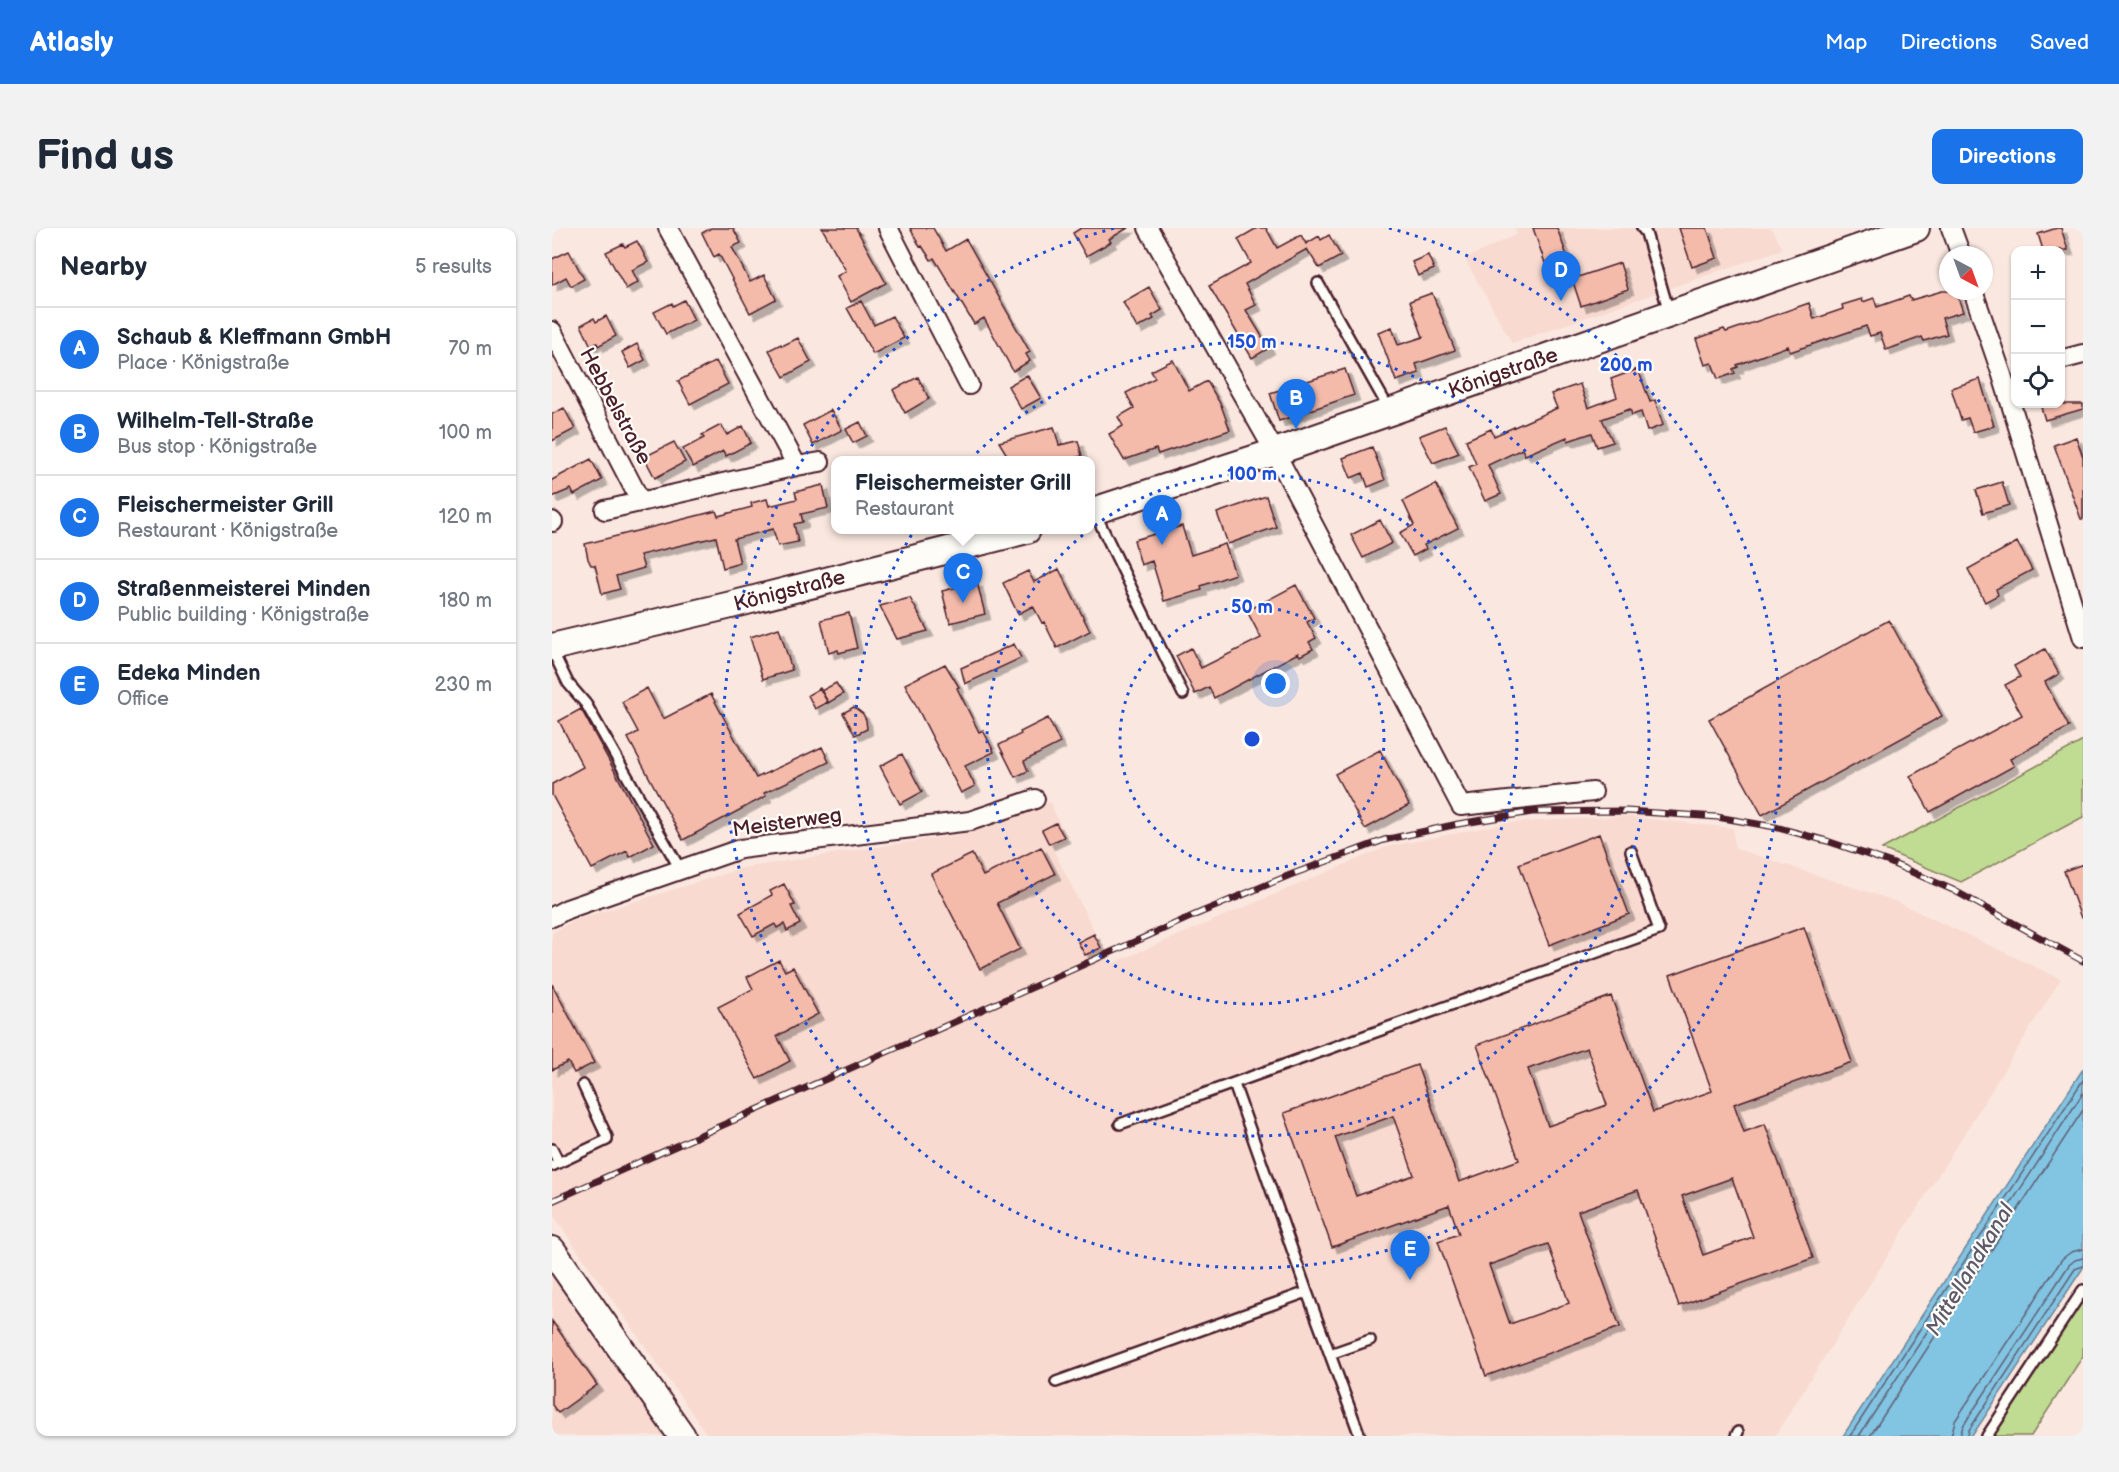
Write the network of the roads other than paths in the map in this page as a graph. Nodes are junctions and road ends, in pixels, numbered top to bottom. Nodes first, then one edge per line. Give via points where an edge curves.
1 (668, 228) edge
2 (888, 228) edge
3 (1642, 228) edge
4 (1916, 228) edge
5 (1951, 228) edge
6 (1155, 230) edge
7 (1958, 246) edge
8 (1317, 283) dead end
9 (1977, 300) edge
10 (1670, 314) junction
11 (552, 331) edge
12 (2083, 354) edge
13 (2065, 359) edge
14 (2009, 373) edge
15 (969, 385) dead end
16 (1391, 411) junction
17 (1275, 452) junction
18 (820, 462) dead end
19 (797, 466) junction
20 (641, 502) junction
21 (605, 510) dead end
22 (1095, 511) edge
23 (1095, 518) edge
24 (1011, 534) edge
25 (2083, 638) edge
26 (552, 649) edge
27 (1183, 694) dead end
28 (1593, 792) dead end
29 (1035, 799) dead end
30 (1630, 851) dead end
31 (680, 869) junction
32 (552, 917) edge
33 (1234, 1084) junction
34 (583, 1085) dead end
35 (1120, 1124) dead end
36 (552, 1149) edge
37 (556, 1164) edge
38 (552, 1250) edge
39 (2083, 1290) edge
40 (1307, 1292) junction
41 (1370, 1340) dead end
42 (1330, 1354) junction
43 (1056, 1382) dead end
44 (681, 1436) edge
45 (1360, 1436) edge
46 (1987, 1436) edge

1 - 19 street
2 - 15 street
3 - 10 lane
4 - 10 main road, Königstraße
5 - 7 street
6 - 17 street
8 - 16 lane
9 - 14 street
10 - 16 main road, Königstraße
11 - 20 street, Hebbelstraße
12 - 13 street
14 - 25 street
16 - 17 main road, Königstraße
17 - 22 main road, Königstraße
17 - 28 street via 1461,806
18 - 19 street
19 - 20 street
20 - 21 street
23 - 27 lane
24 - 26 main road, Königstraße
26 - 31 lane via 568,683 585,704
29 - 31 street, Meisterweg via 970,821 740,849
30 - 33 lane via 1659,930
31 - 32 street, Meisterweg
33 - 35 lane
33 - 40 lane
34 - 37 lane via 607,1140
36 - 37 lane
38 - 44 main road
39 - 46 lane
40 - 42 lane
40 - 43 lane
41 - 42 lane
42 - 45 lane

